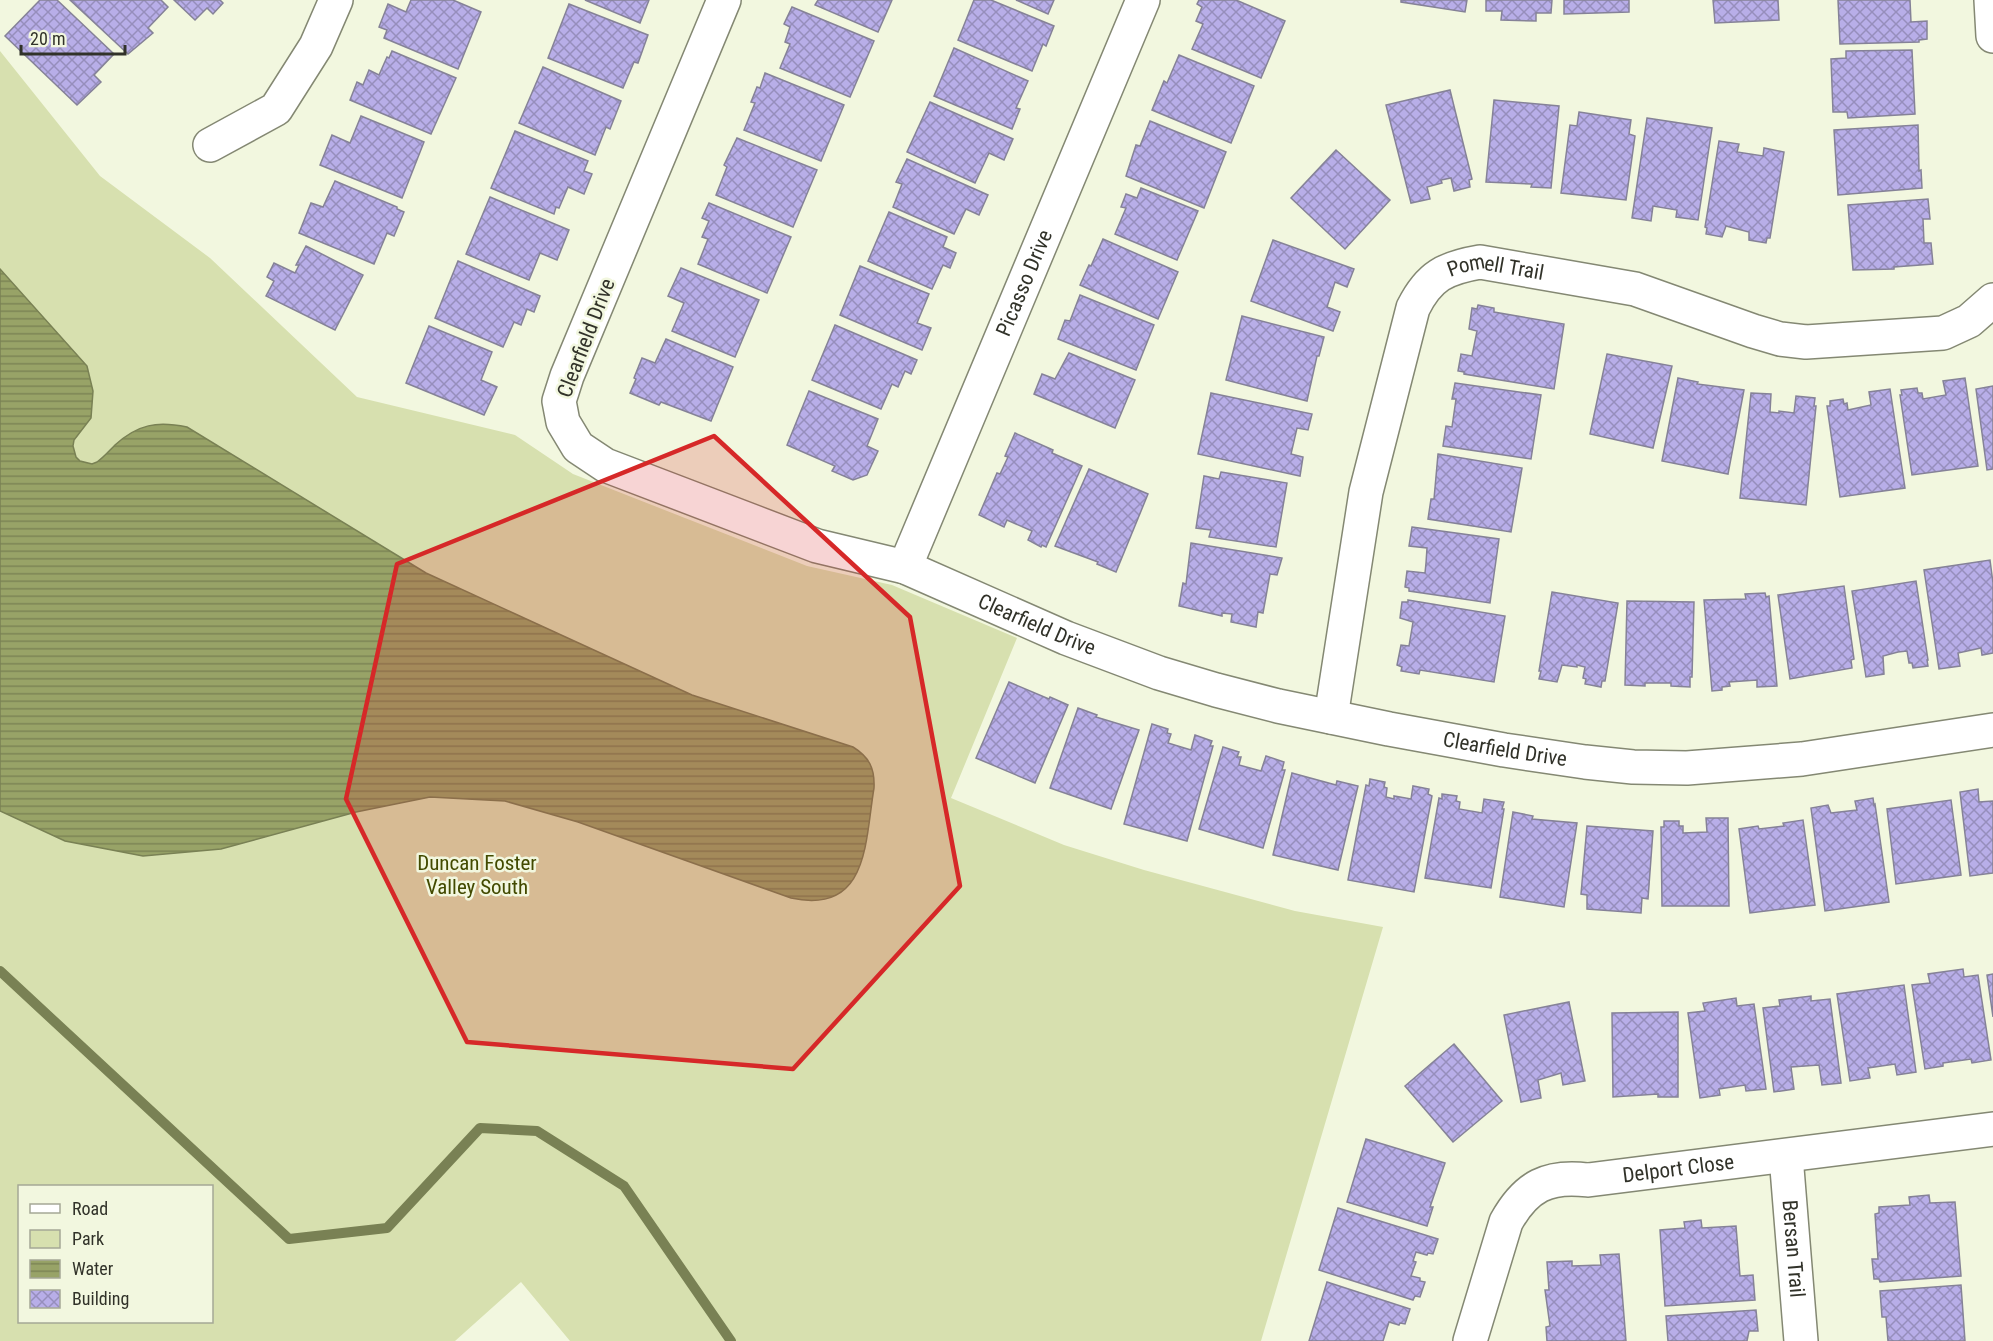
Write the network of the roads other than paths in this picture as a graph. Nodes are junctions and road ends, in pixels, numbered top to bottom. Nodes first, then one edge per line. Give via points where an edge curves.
1 (336, 0) edge
2 (724, 0) edge
3 (1143, 0) edge
4 (1991, 0) edge
5 (1993, 36) edge
6 (210, 145) dead end
7 (1993, 300) edge
8 (904, 567) junction
9 (1331, 717) junction
10 (1993, 730) edge
11 (1993, 1129) edge
12 (1786, 1156) junction
13 (1470, 1341) edge
14 (1801, 1341) edge

1 - 6 street via 316,46 276,109
2 - 8 street, Clearfield Drive via 567,376 559,401 563,422 578,447 605,465 816,546
3 - 8 street, Picasso Drive
4 - 5 street
7 - 9 street, Pomell Trail via 1969,321 1943,333 1806,342 1753,331 1635,289 1480,262 1454,266 1421,293 1413,308 1366,492
8 - 9 street, Clearfield Drive via 1066,639 1159,673
9 - 10 street, Clearfield Drive via 1504,750 1633,767 1687,768 1782,761
11 - 12 street, Delport Close
12 - 13 street, Delport Close via 1588,1180 1548,1181 1516,1204 1506,1222
12 - 14 street, Bersan Trail

